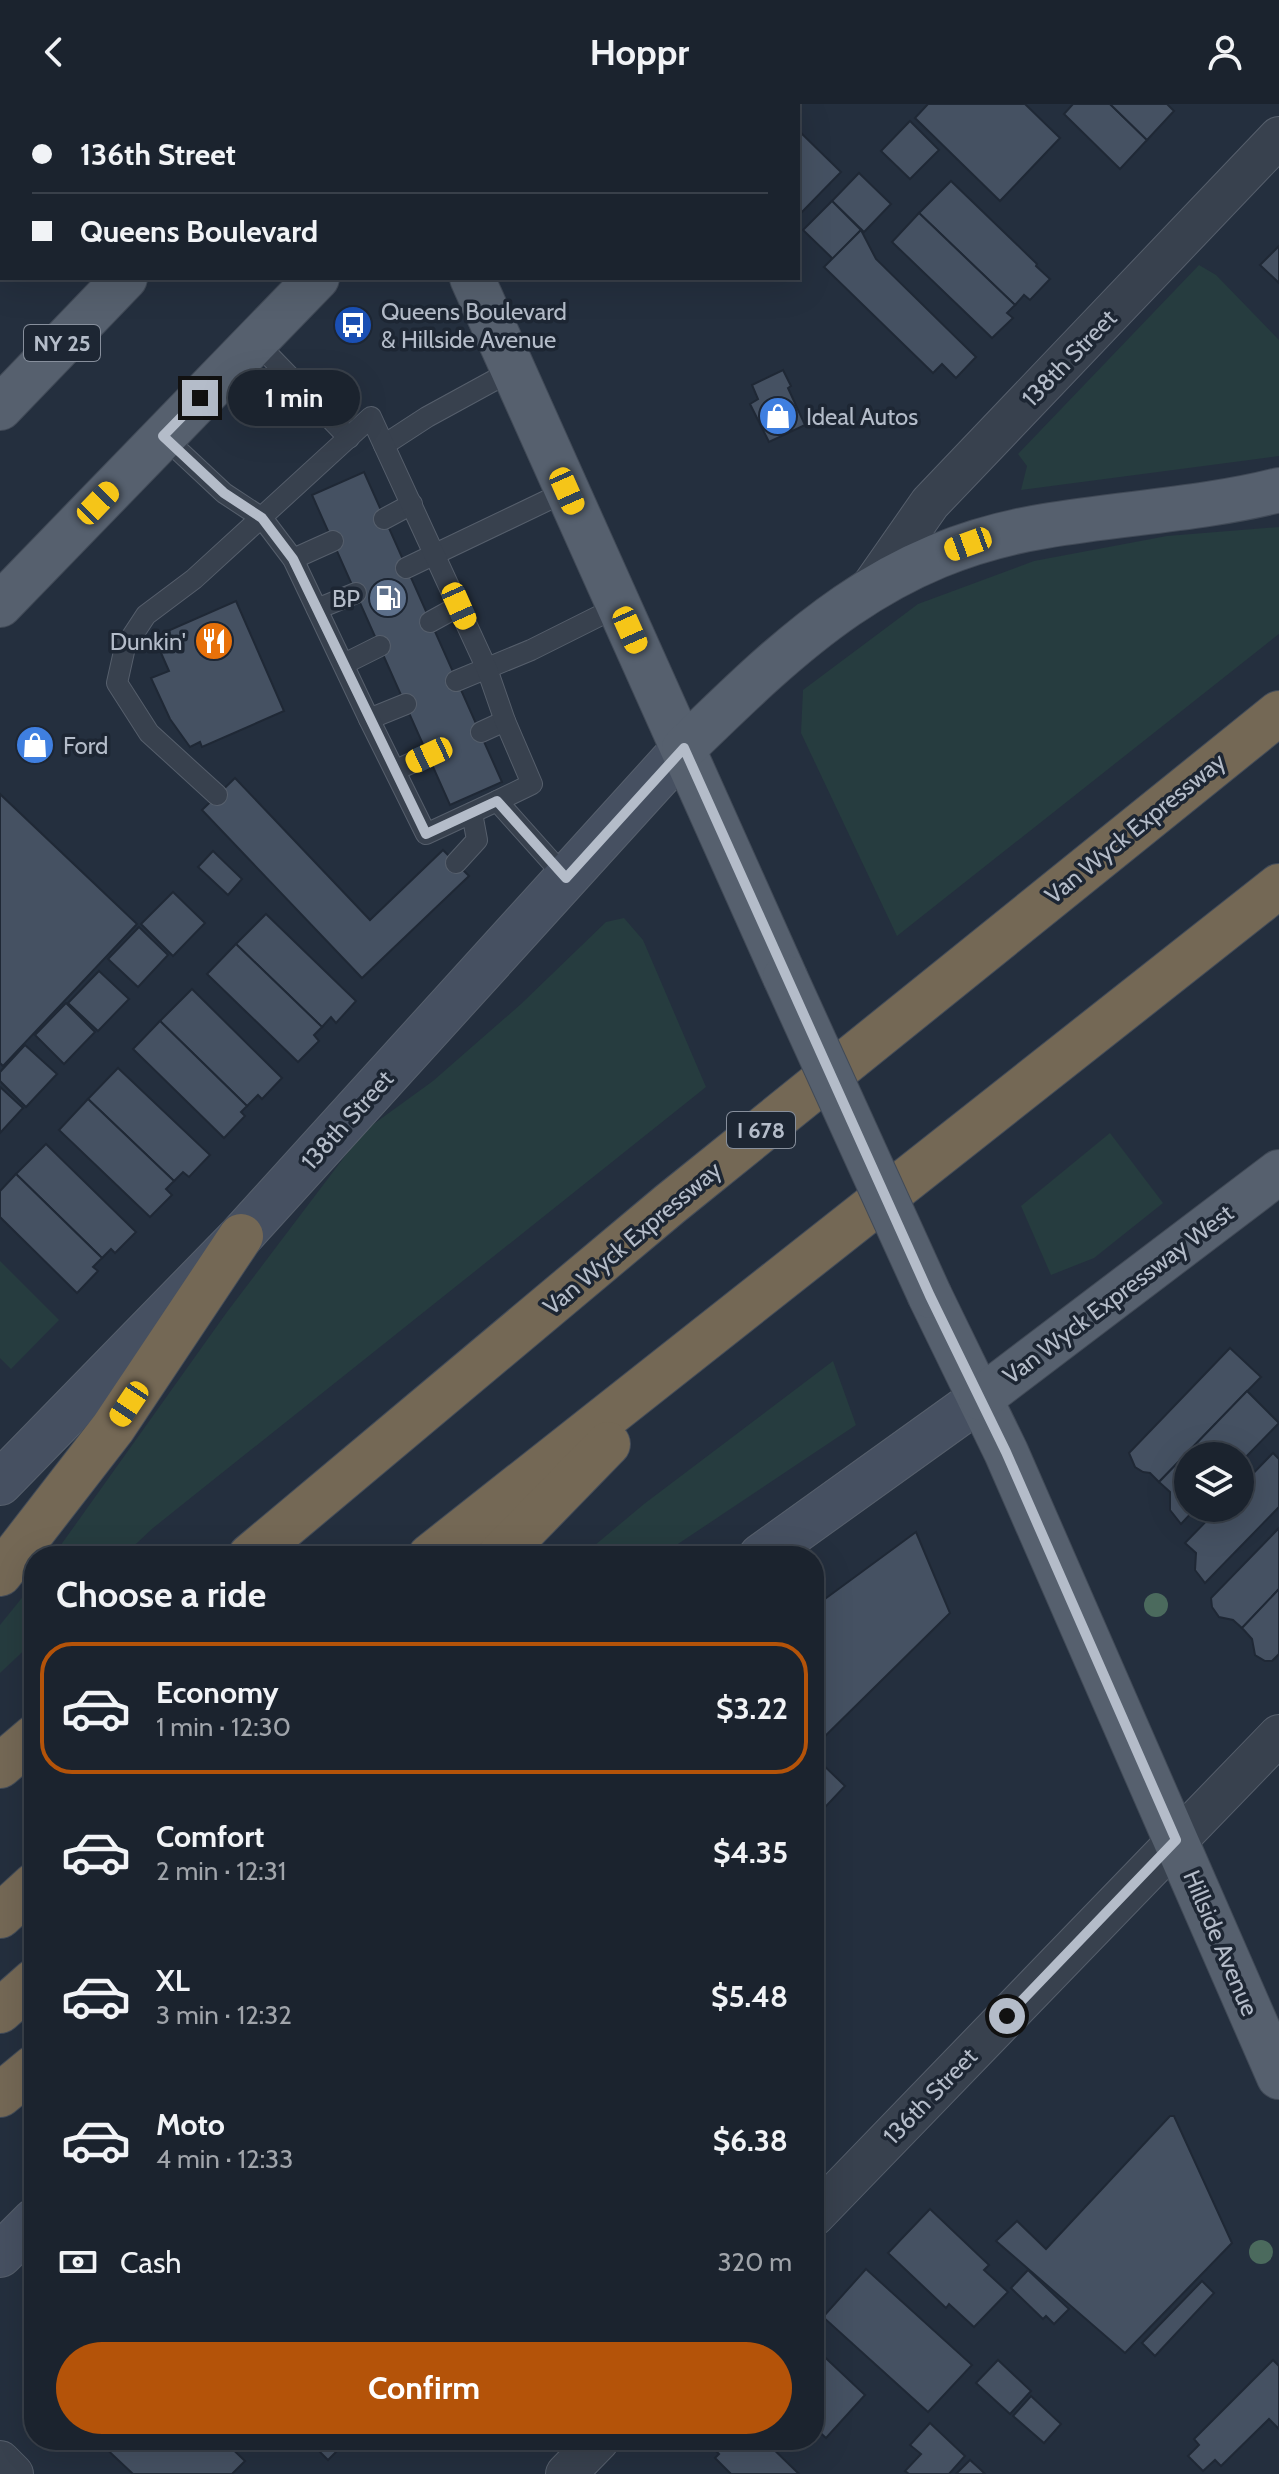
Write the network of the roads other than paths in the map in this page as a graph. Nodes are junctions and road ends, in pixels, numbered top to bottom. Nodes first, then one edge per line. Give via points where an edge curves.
1 (1279, 137) edge
2 (123, 280) edge
3 (315, 280) edge
4 (473, 280) edge
5 (255, 341) junction
6 (513, 370) junction
7 (0, 408) edge
8 (163, 436) junction
9 (349, 438) junction
10 (384, 445) junction
11 (1279, 490) edge
12 (567, 491) junction
13 (412, 504) junction
14 (262, 518) junction
15 (384, 519) dead end
16 (333, 541) dead end
17 (436, 555) junction
18 (293, 559) junction
19 (406, 568) dead end
20 (870, 589) junction
21 (356, 593) dead end
22 (0, 605) edge
23 (459, 606) junction
24 (619, 606) junction
25 (317, 609) junction
26 (430, 622) dead end
27 (380, 646) dead end
28 (344, 664) junction
29 (487, 669) junction
30 (456, 681) dead end
31 (406, 704) dead end
32 (1279, 713) edge
33 (369, 719) junction
34 (505, 721) junction
35 (481, 732) dead end
36 (684, 748) junction
37 (429, 755) dead end
38 (396, 770) junction
39 (217, 795) dead end
40 (497, 801) junction
41 (472, 813) junction
42 (456, 863) dead end
43 (566, 878) junction
44 (1279, 886) edge
45 (1279, 1172) edge
46 (241, 1236) junction
47 (730, 1319) junction
48 (981, 1398) junction
49 (0, 1483) edge
50 (262, 1546) edge
51 (443, 1546) edge
52 (509, 1546) edge
53 (775, 1546) edge
54 (0, 1574) edge
55 (1279, 1735) edge
56 (24, 1746) edge
57 (0, 1766) edge
58 (1176, 1840) junction
59 (24, 1894) edge
60 (0, 1916) edge
61 (24, 1990) edge
62 (0, 2011) edge
63 (24, 2075) edge
64 (1279, 2077) edge
65 (0, 2095) edge
66 (824, 2206) edge
67 (24, 2231) edge
68 (0, 2255) edge
69 (589, 2450) edge
70 (0, 2461) edge
71 (13, 2474) edge
72 (566, 2474) edge

1 - 20 street, 138th Street via 930,503
2 - 7 main road, NY 25
3 - 5 main road
4 - 6 main road, Hillside Avenue
5 - 8 main road
5 - 9 lane
6 - 10 lane
6 - 12 main road, Hillside Avenue
8 - 14 lane via 224,493
8 - 22 main road
9 - 10 lane via 371,417
9 - 14 lane
10 - 13 lane
11 - 20 main road via 1004,535 932,557
12 - 17 lane
12 - 24 main road, Hillside Avenue
13 - 15 lane
13 - 17 lane
14 - 18 lane
14 - 39 lane via 146,615 125,647 117,683 149,733
16 - 18 lane
17 - 19 lane
17 - 23 lane
18 - 25 lane
20 - 36 main road via 757,676
21 - 25 lane
23 - 26 lane
23 - 29 lane
24 - 29 lane
24 - 36 main road, Hillside Avenue
25 - 28 lane
27 - 28 lane
28 - 33 lane
29 - 30 lane
29 - 34 lane
31 - 33 lane
32 - 50 highway, Van Wyck Expressway / I 678 via 682,1194
33 - 38 lane
34 - 35 lane
34 - 40 lane via 532,784
36 - 43 main road, 138th Street
36 - 48 main road, Hillside Avenue, bridge
37 - 38 lane
38 - 41 lane via 426,834
40 - 41 lane
40 - 43 lane
41 - 42 lane via 477,840
43 - 46 main road, 138th Street
44 - 47 highway
45 - 48 main road, Van Wyck Expressway West
46 - 49 main road, 138th Street
46 - 54 highway via 113,1428
47 - 51 highway
47 - 52 highway
48 - 53 main road, Van Wyck Expressway West
48 - 58 main road, Hillside Avenue
55 - 58 street, 136th Street
56 - 57 highway
58 - 64 main road, Hillside Avenue
58 - 66 street, 136th Street
59 - 60 highway
61 - 62 highway
63 - 65 highway
67 - 68 main road
69 - 72 street
70 - 71 street

